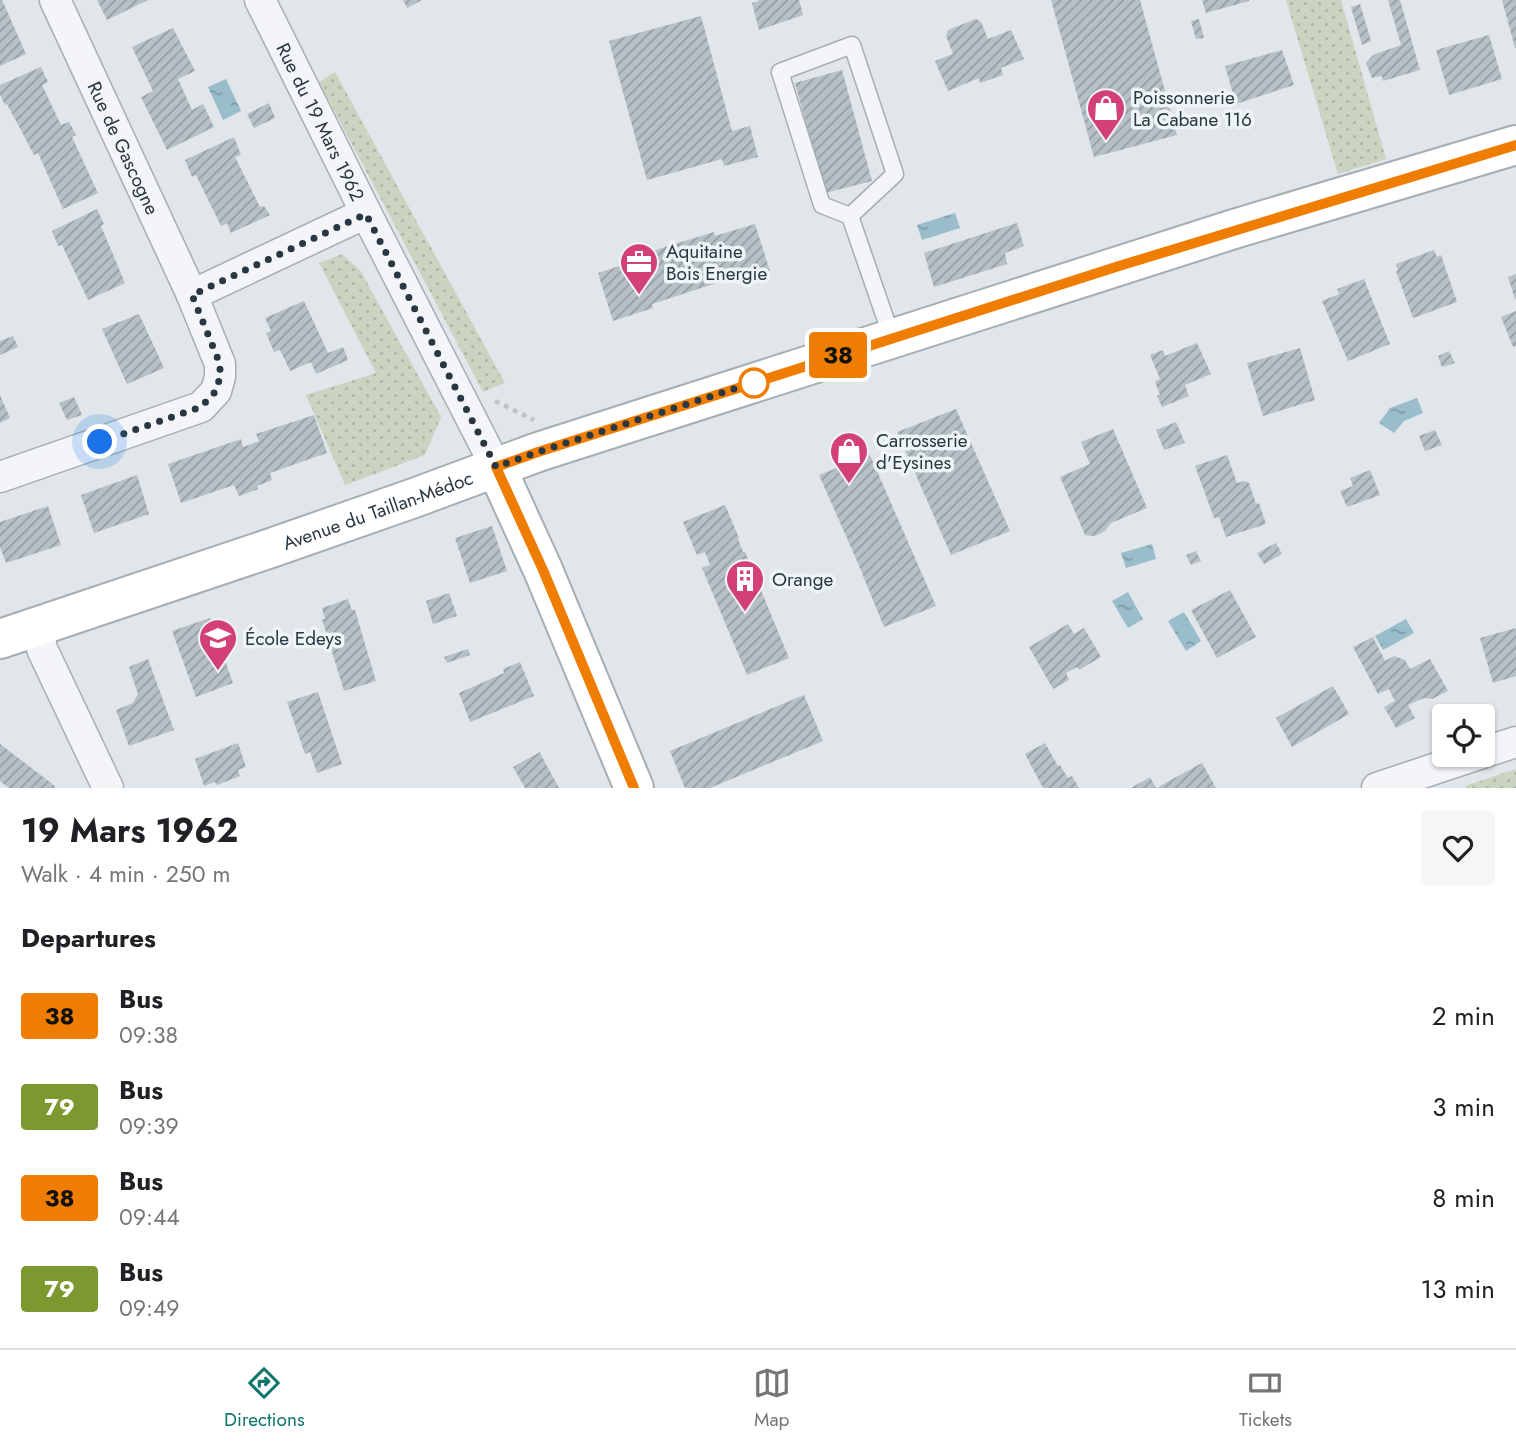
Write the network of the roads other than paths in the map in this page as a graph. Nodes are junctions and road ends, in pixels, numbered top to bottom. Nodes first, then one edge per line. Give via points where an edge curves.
1 (55, 0) edge
2 (260, 0) edge
3 (1516, 145) edge
4 (366, 214) junction
5 (850, 216) junction
6 (192, 295) junction
7 (892, 338) junction
8 (496, 467) junction
9 (0, 477) edge
10 (38, 626) junction
11 (0, 639) edge
12 (1516, 742) edge
13 (1495, 749) edge
14 (1441, 767) edge
15 (108, 788) edge
16 (634, 788) edge
17 (1377, 788) edge

1 - 6 street, Rue de Gascogne
2 - 4 street, Rue du 19 Mars 1962
3 - 7 street, Avenue du Taillan-Médoc
4 - 6 street
4 - 8 street, Rue du 19 Mars 1962
5 - 5 lane via 895,174 852,44 780,72 822,205
5 - 7 lane
6 - 9 street, Rue de Gascogne via 220,364 216,391 201,407
7 - 8 street, Avenue du Taillan-Médoc
8 - 10 street, Avenue du Taillan-Médoc
8 - 16 street
10 - 11 street, Avenue du Taillan-Médoc
10 - 15 street via 42,649
12 - 13 street
14 - 17 street

